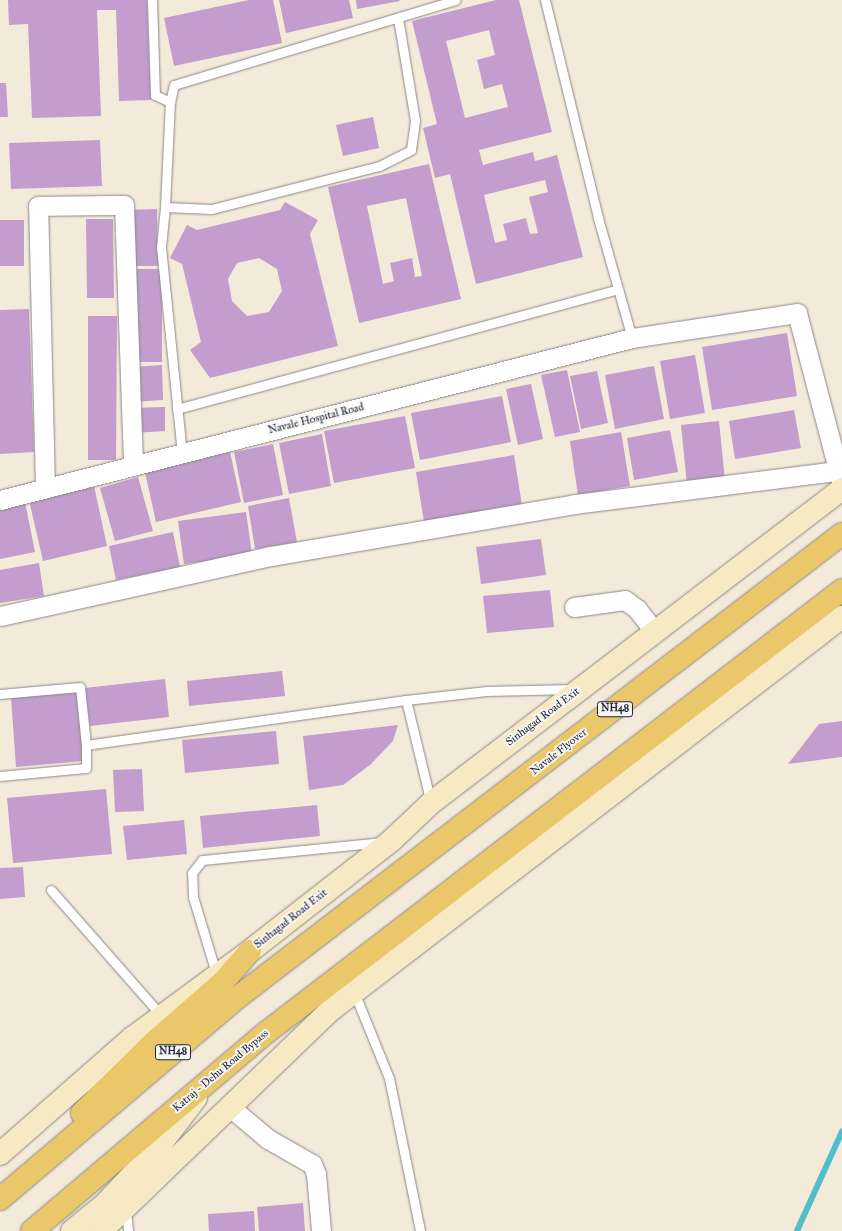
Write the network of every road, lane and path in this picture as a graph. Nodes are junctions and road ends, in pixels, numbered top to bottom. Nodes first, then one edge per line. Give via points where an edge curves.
1 (152, 0) edge
2 (455, 0) edge
3 (545, 0) edge
4 (398, 18) junction
5 (170, 102) junction
6 (165, 207) junction
7 (618, 289) junction
8 (632, 338) junction
9 (177, 409) junction
10 (182, 453) junction
11 (133, 466) junction
12 (841, 481) edge
13 (45, 488) junction
14 (0, 500) edge
15 (842, 534) edge
16 (842, 590) edge
17 (574, 607) dead end
18 (0, 616) edge
19 (842, 617) edge
20 (655, 632) junction
21 (579, 689) junction
22 (0, 694) edge
23 (406, 700) junction
24 (86, 745) junction
25 (0, 776) edge
26 (431, 803) junction
27 (391, 841) junction
28 (52, 890) dead end
29 (250, 951) junction
30 (216, 973) junction
31 (354, 992) junction
32 (161, 1015) junction
33 (207, 1083) junction
34 (230, 1107) junction
35 (56, 1152) junction
36 (0, 1154) edge
37 (0, 1199) edge
38 (114, 1219) edge
39 (32, 1231) edge
40 (72, 1231) edge
41 (321, 1231) edge
42 (420, 1231) edge

1 - 5 lane via 155,95
2 - 4 lane
3 - 7 lane
4 - 5 lane via 174,85
4 - 6 lane via 415,121 411,150 379,166 211,210
5 - 6 lane
6 - 9 lane via 161,248
7 - 8 lane
7 - 9 lane
8 - 10 street, Navale Hospital Road
8 - 12 street, Navale Hospital Road via 797,314
9 - 10 lane
10 - 11 street, Navale Hospital Road
11 - 13 street, Navale Hospital Road
11 - 13 street via 124,205 38,206
12 - 18 street via 575,504 287,554
12 - 20 street, Sinhagad Road Exit
13 - 14 street, Navale Hospital Road
15 - 35 highway, Navale Flyover / NH48 via 238,997
16 - 33 highway, Katraj - Dehu Road Bypass via 416,920 267,1032
17 - 20 street via 625,600 637,609
19 - 31 street
20 - 21 street, Sinhagad Road Exit
21 - 23 lane via 486,691
21 - 26 street, Sinhagad Road Exit
22 - 24 lane via 80,687
23 - 24 lane
23 - 26 lane
24 - 25 lane via 86,768
26 - 27 street, Sinhagad Road Exit
27 - 29 street, Sinhagad Road Exit
27 - 30 lane via 202,860 192,873 193,897
28 - 32 lane
29 - 30 street, Sinhagad Road Exit
29 - 35 highway via 223,982 104,1091 75,1121
30 - 32 street, Sinhagad Road Exit
31 - 34 street
31 - 42 lane via 389,1078
32 - 36 street, Sinhagad Road Exit
33 - 38 street via 158,1149
33 - 39 highway, Katraj - Dehu Road Bypass
34 - 38 street
34 - 41 street via 268,1138 312,1164 316,1174
35 - 37 highway, NH48
38 - 40 street

